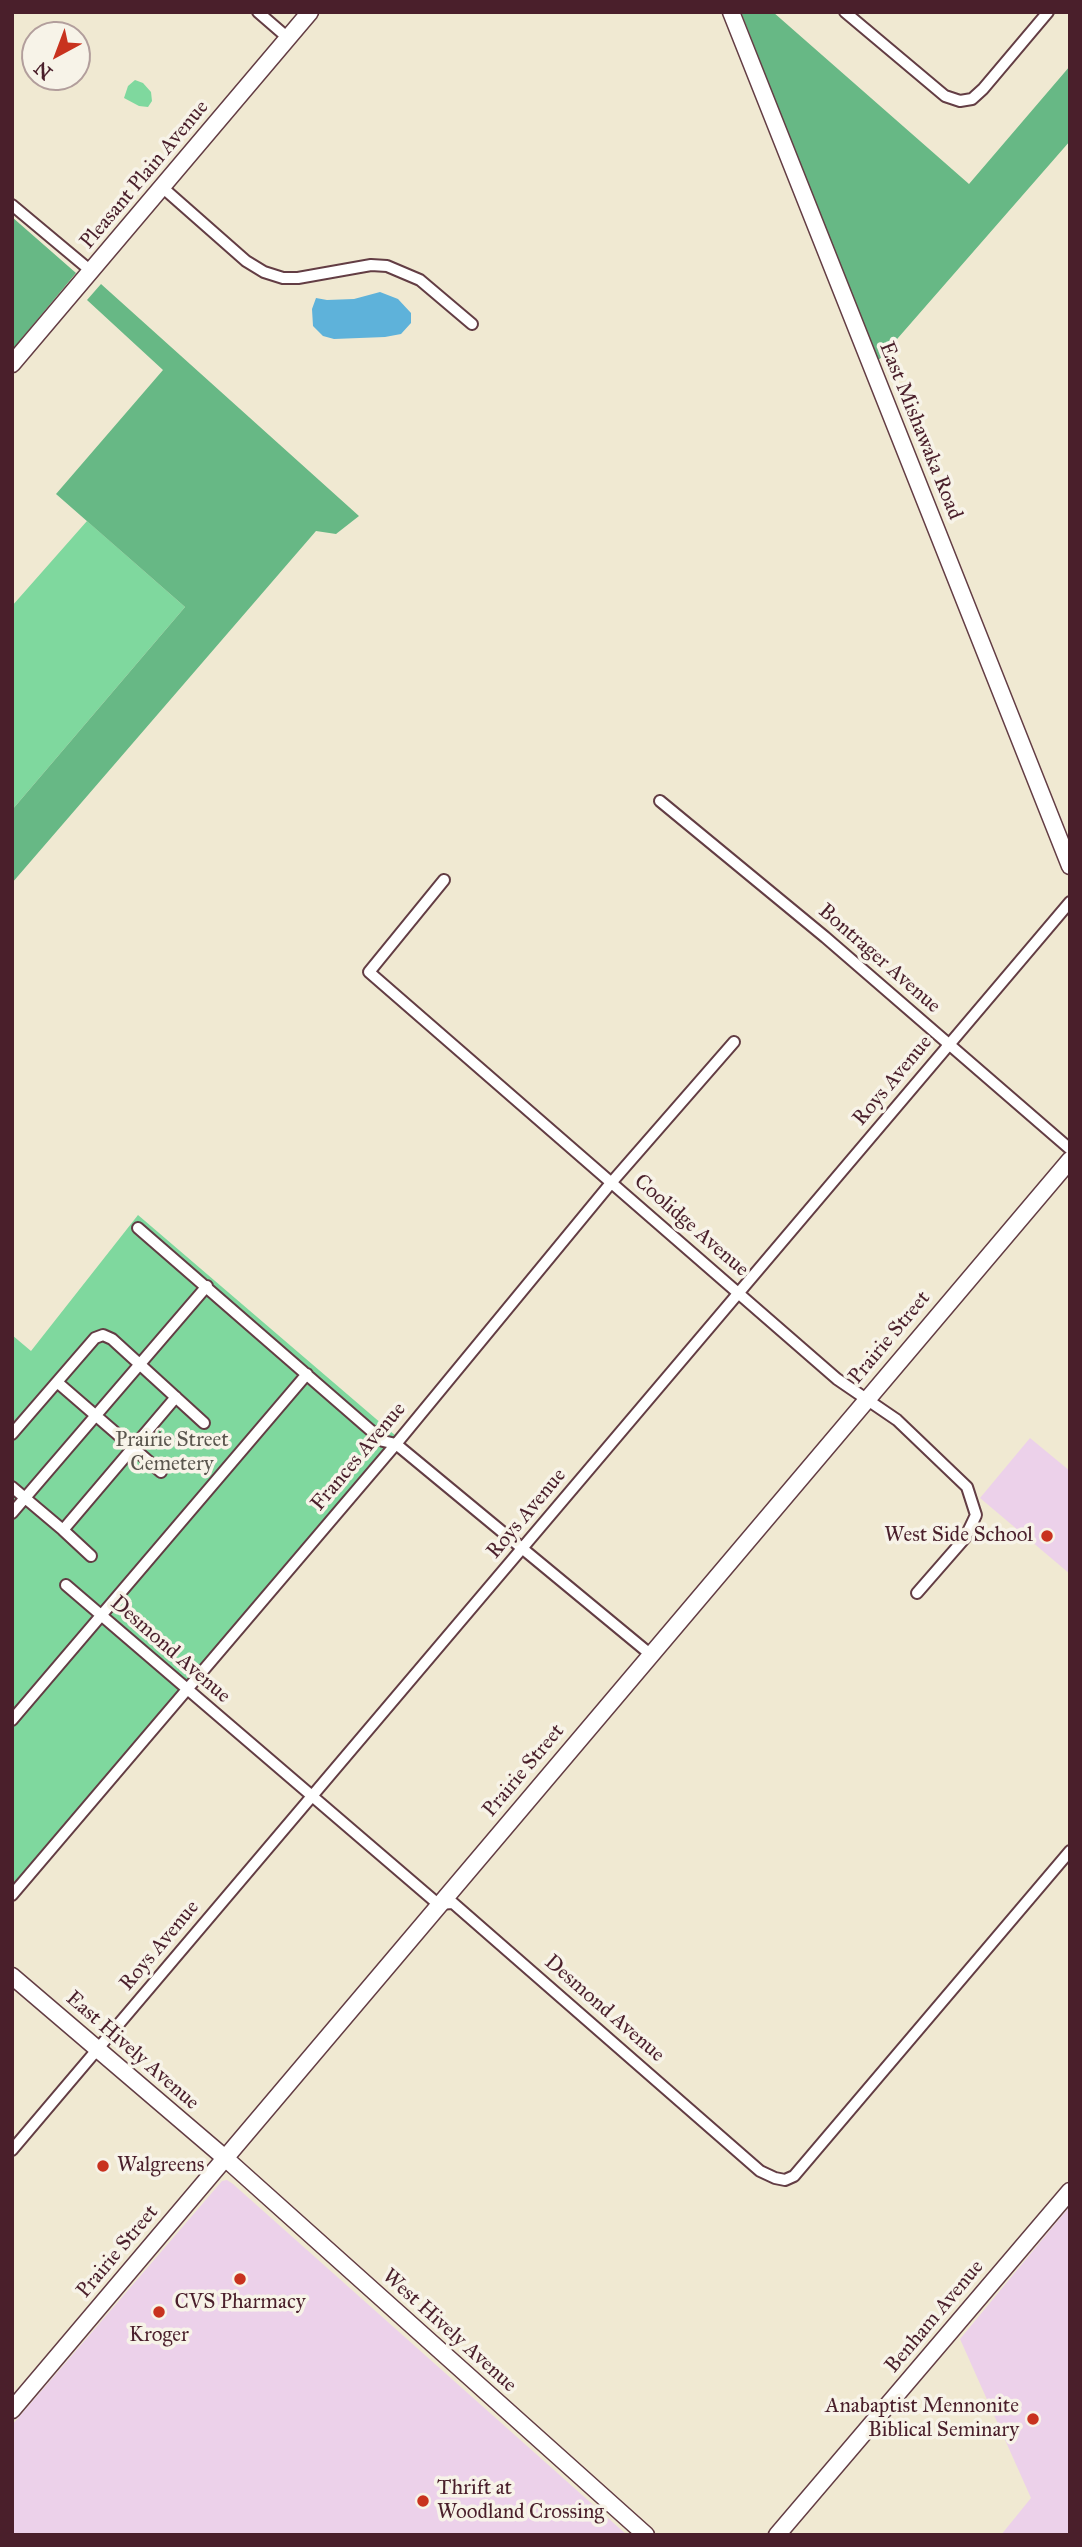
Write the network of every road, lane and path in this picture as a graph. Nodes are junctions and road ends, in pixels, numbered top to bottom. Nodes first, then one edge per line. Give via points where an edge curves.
1 (258, 12) edge
2 (310, 12) edge
3 (731, 12) edge
4 (845, 12) edge
5 (1043, 14) edge
6 (288, 38) junction
7 (162, 187) junction
8 (12, 205) edge
9 (91, 271) junction
10 (472, 324) dead end
11 (12, 364) edge
12 (660, 801) dead end
13 (1070, 866) edge
14 (444, 880) dead end
15 (1070, 902) edge
16 (734, 1042) dead end
17 (950, 1045) junction
18 (1070, 1149) edge
19 (1070, 1160) edge
20 (611, 1183) junction
21 (138, 1228) dead end
22 (207, 1286) junction
23 (739, 1293) junction
24 (140, 1364) junction
25 (307, 1374) junction
26 (57, 1382) junction
27 (176, 1397) junction
28 (865, 1399) junction
29 (97, 1415) junction
30 (204, 1423) dead end
31 (12, 1434) edge
32 (396, 1444) junction
33 (132, 1447) junction
34 (161, 1472) dead end
35 (12, 1487) edge
36 (26, 1498) junction
37 (12, 1513) edge
38 (63, 1530) junction
39 (523, 1548) junction
40 (91, 1556) dead end
41 (66, 1585) dead end
42 (917, 1592) dead end
43 (101, 1616) junction
44 (650, 1654) junction
45 (186, 1690) junction
46 (12, 1720) edge
47 (312, 1796) junction
48 (1070, 1851) edge
49 (12, 1895) edge
50 (438, 1904) junction
51 (12, 1976) edge
52 (98, 2049) junction
53 (12, 2150) edge
54 (225, 2158) junction
55 (1070, 2191) edge
56 (12, 2410) edge
57 (646, 2535) edge
58 (776, 2535) edge

1 - 6 street
2 - 6 main road, Pleasant Plain Avenue
3 - 13 main road, East Mishawaka Road
4 - 5 street via 945,96 960,101 972,99 983,89
6 - 7 main road, Pleasant Plain Avenue
7 - 9 main road, Pleasant Plain Avenue
7 - 10 street via 264,272 298,278 387,265 420,280
8 - 9 street
9 - 11 main road, Pleasant Plain Avenue
12 - 17 street, Bontrager Avenue
14 - 20 street, Coolidge Avenue via 369,972
15 - 17 street, Roys Avenue
16 - 20 street, Frances Avenue
17 - 18 street, Bontrager Avenue
17 - 23 street, Roys Avenue
19 - 28 main road, Prairie Street
20 - 23 street, Coolidge Avenue
20 - 32 street, Frances Avenue
21 - 22 street
22 - 24 street
22 - 25 street
23 - 28 street, Coolidge Avenue
23 - 39 street, Roys Avenue
24 - 26 street via 103,1335 95,1338
24 - 27 street
24 - 29 street
25 - 32 street via 383,1441
25 - 43 street
26 - 29 street
26 - 31 street
27 - 30 street
27 - 33 street
28 - 42 street, Coolidge Avenue via 897,1420 967,1487 976,1515 965,1538
28 - 44 main road, Prairie Street
29 - 33 street
29 - 36 street
32 - 39 street
32 - 45 street, Frances Avenue
33 - 34 street
33 - 38 street
35 - 36 street
36 - 37 street
36 - 38 street
38 - 40 street
39 - 44 street
39 - 47 street, Roys Avenue
41 - 43 street, Desmond Avenue
43 - 45 street, Desmond Avenue
43 - 46 street
44 - 50 main road, Prairie Street
45 - 47 street, Desmond Avenue
45 - 49 street, Frances Avenue
47 - 50 street, Desmond Avenue
47 - 52 street, Roys Avenue
48 - 50 street, Desmond Avenue via 800,2170 785,2180 760,2171 453,1903
50 - 54 main road, Prairie Street
51 - 52 main road, East Hively Avenue
52 - 53 street, Roys Avenue
52 - 54 main road, East Hively Avenue
54 - 56 main road, Prairie Street
54 - 57 main road, West Hively Avenue
55 - 58 main road, Benham Avenue

